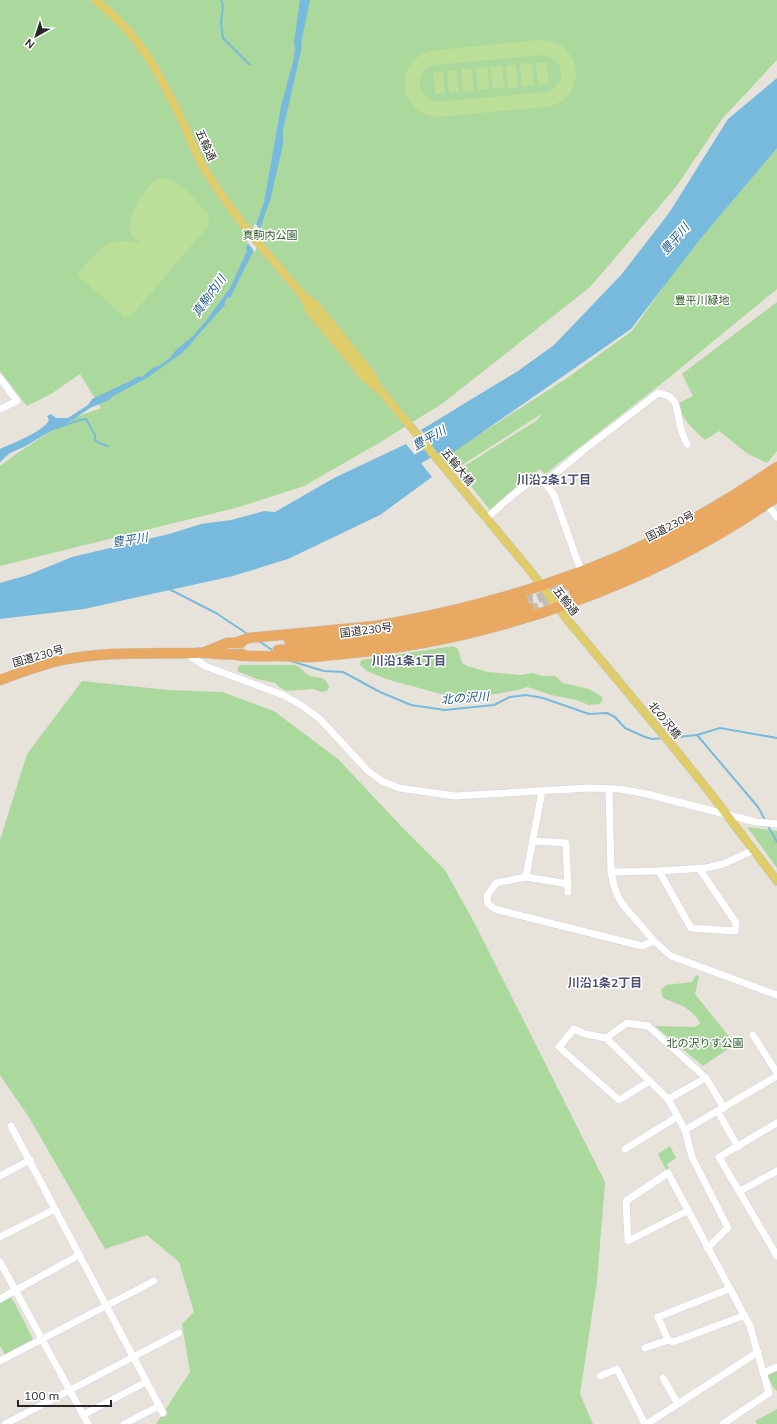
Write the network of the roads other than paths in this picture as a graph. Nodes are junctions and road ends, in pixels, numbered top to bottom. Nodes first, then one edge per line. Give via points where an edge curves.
1 (95, 0) edge
2 (0, 378) edge
3 (390, 402) joint
4 (0, 409) edge
5 (687, 444) dead end
6 (777, 467) edge
7 (777, 477) edge
8 (545, 482) junction
9 (777, 488) edge
10 (777, 497) edge
11 (766, 505) junction
12 (479, 510) joint
13 (777, 517) edge
14 (486, 519) junction
15 (581, 571) junction
16 (540, 585) junction
17 (557, 606) junction
18 (240, 642) junction
19 (203, 652) junction
20 (186, 653) junction
21 (262, 654) junction
22 (0, 680) edge
23 (638, 704) joint
24 (609, 789) junction
25 (542, 791) junction
26 (726, 814) junction
27 (775, 824) edge
28 (533, 841) junction
29 (754, 850) junction
30 (699, 868) junction
31 (659, 871) junction
32 (612, 872) junction
33 (526, 877) junction
34 (777, 881) edge
35 (568, 884) junction
36 (568, 892) dead end
37 (654, 942) junction
38 (777, 995) edge
39 (753, 1035) dead end
40 (606, 1038) junction
41 (777, 1073) edge
42 (777, 1076) edge
43 (706, 1078) junction
44 (650, 1081) junction
45 (668, 1099) junction
46 (721, 1110) junction
47 (677, 1117) junction
48 (777, 1124) edge
49 (12, 1126) dead end
50 (685, 1130) junction
51 (738, 1147) junction
52 (625, 1149) dead end
53 (30, 1160) junction
54 (776, 1174) edge
55 (0, 1176) edge
56 (740, 1192) junction
57 (55, 1209) junction
58 (688, 1211) junction
59 (0, 1238) edge
60 (708, 1248) junction
61 (79, 1255) junction
62 (777, 1256) edge
63 (0, 1262) edge
64 (154, 1281) dead end
65 (729, 1289) junction
66 (16, 1290) junction
67 (0, 1299) edge
68 (107, 1306) junction
69 (743, 1316) junction
70 (179, 1333) dead end
71 (43, 1339) junction
72 (668, 1340) junction
73 (645, 1348) dead end
74 (758, 1352) junction
75 (134, 1357) junction
76 (0, 1361) edge
77 (777, 1367) edge
78 (763, 1373) junction
79 (600, 1376) dead end
80 (663, 1378) dead end
81 (146, 1382) junction
82 (70, 1391) junction
83 (678, 1404) junction
84 (159, 1406) junction
85 (163, 1413) dead end
86 (83, 1415) junction
87 (5, 1424) edge
88 (88, 1424) edge
89 (124, 1424) edge
90 (646, 1424) edge
91 (723, 1424) edge

1 - 3 main road, 五輪通 via 130,31 149,56 203,166 220,194 304,297 316,305 372,375 377,387
2 - 4 street via 17,401
3 - 12 main road, 五輪大橋
5 - 8 street via 674,401 670,396 658,393
6 - 15 highway via 690,522
7 - 9 highway, 国道230号 via 719,514 571,588 636,567 730,518
8 - 14 street via 538,476
8 - 15 street via 554,495
10 - 11 highway
11 - 13 street
11 - 17 highway via 676,557 617,584
12 - 14 main road, 五輪通
14 - 16 main road, 五輪通
15 - 16 highway
16 - 17 main road, 五輪通
16 - 18 highway via 430,616 367,627 249,638
17 - 21 highway via 444,639 382,650 305,657
17 - 23 main road, 五輪通
18 - 19 highway, 国道230号
18 - 21 highway, 国道230号 via 369,634 526,604 476,622 427,633 342,646
19 - 20 highway, 国道230号
19 - 21 highway, 国道230号 via 228,655
20 - 22 highway, 国道230号 via 76,658 46,664
20 - 25 street via 205,666 283,695 301,705 320,719 368,771 390,785 406,790 455,796
23 - 26 main road, 北の沢橋
24 - 25 street
24 - 26 street via 635,792
24 - 32 street
25 - 28 street
26 - 27 street
26 - 29 main road
28 - 33 street
28 - 35 street via 566,843
29 - 30 street via 723,864
29 - 34 main road
30 - 31 street
30 - 31 street via 736,923 735,931 691,928
31 - 32 street
32 - 37 street via 618,896
33 - 35 street
33 - 37 street via 496,883 487,896 488,904 495,910 642,946
35 - 36 street
37 - 38 street via 671,956
39 - 41 street
40 - 43 street via 627,1023 648,1026
40 - 44 street
40 - 44 street via 585,1034 574,1028 559,1046 619,1100
42 - 46 street
43 - 45 street
43 - 46 street
44 - 45 street
45 - 47 street
46 - 50 street
46 - 51 street
47 - 50 street
47 - 52 street
48 - 51 street
49 - 53 street
50 - 60 street via 692,1157 728,1228
51 - 56 street via 719,1157
53 - 55 street
53 - 57 street
54 - 56 street
56 - 62 street
57 - 59 street
57 - 61 street
58 - 58 street via 672,1218 628,1241 626,1200 668,1173
58 - 60 street
60 - 65 street
61 - 66 street
61 - 68 street
63 - 66 street
64 - 68 street
65 - 69 street
65 - 72 street via 658,1317
66 - 67 street
66 - 71 street
68 - 71 street
68 - 75 street
69 - 72 street via 673,1342
69 - 74 street via 750,1326
70 - 75 street
71 - 76 street
71 - 82 street
72 - 73 street
74 - 78 street
74 - 83 street
75 - 81 street
75 - 82 street
77 - 78 street
78 - 91 street via 769,1393
79 - 90 street via 617,1368
80 - 83 street
81 - 84 street
81 - 86 street
82 - 86 street
82 - 87 street
83 - 90 street
84 - 85 street
84 - 89 street
86 - 88 street

